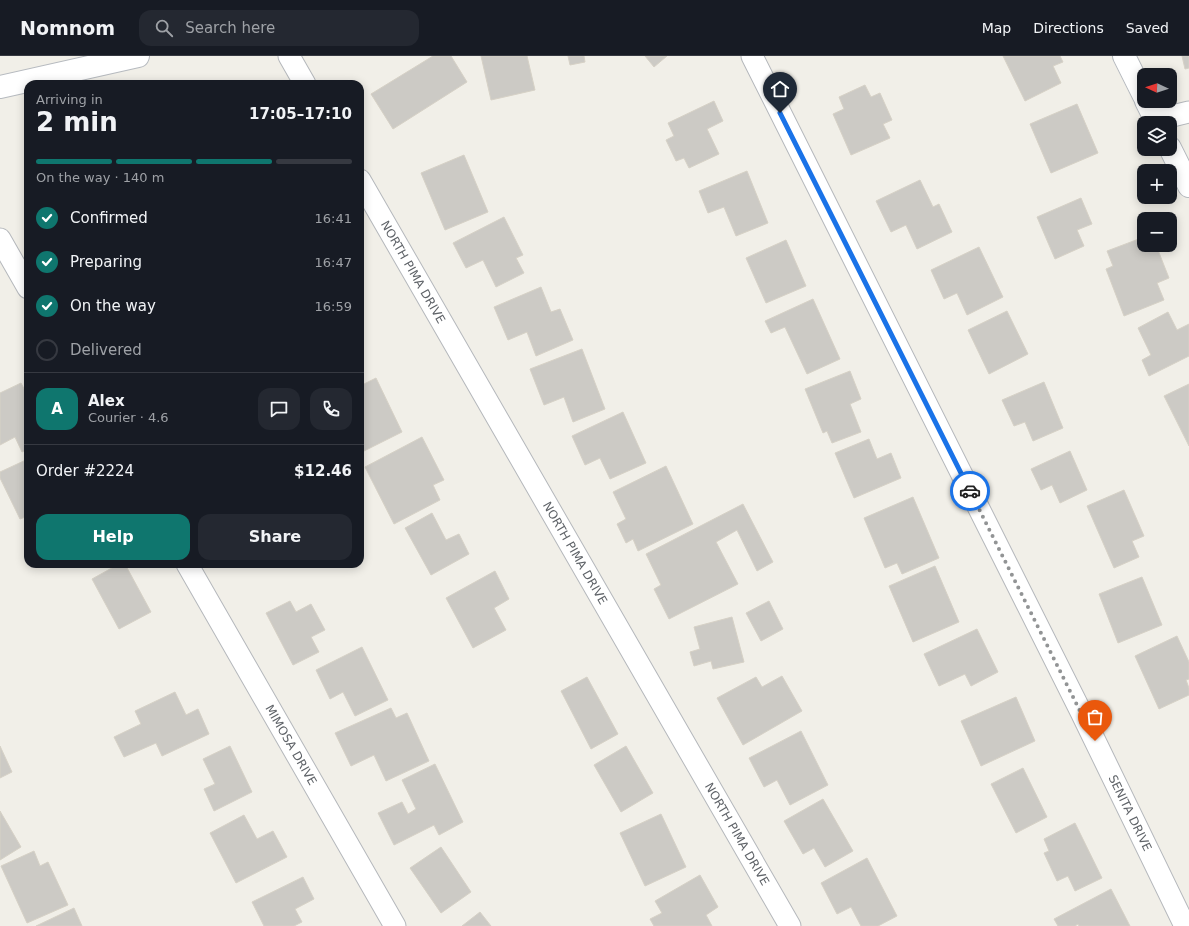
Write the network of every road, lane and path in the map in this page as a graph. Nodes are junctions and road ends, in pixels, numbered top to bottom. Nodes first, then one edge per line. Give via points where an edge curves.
1 (138, 56) edge
2 (289, 56) edge
3 (752, 56) edge
4 (1124, 56) edge
5 (31, 80) edge
6 (303, 80) edge
7 (24, 82) edge
8 (1137, 82) edge
9 (0, 87) edge
10 (1189, 112) edge
11 (1153, 115) edge
12 (1174, 156) edge
13 (1189, 186) edge
14 (364, 187) edge
15 (0, 239) edge
16 (24, 281) edge
17 (189, 568) edge
18 (395, 926) edge
19 (790, 926) edge
20 (1185, 926) edge

1 - 5 main road
2 - 6 street
3 - 20 street, SENITA DRIVE
4 - 8 main road
7 - 9 main road
10 - 11 street
12 - 13 main road
14 - 19 street, NORTH PIMA DRIVE
15 - 16 street
17 - 18 street, MIMOSA DRIVE

